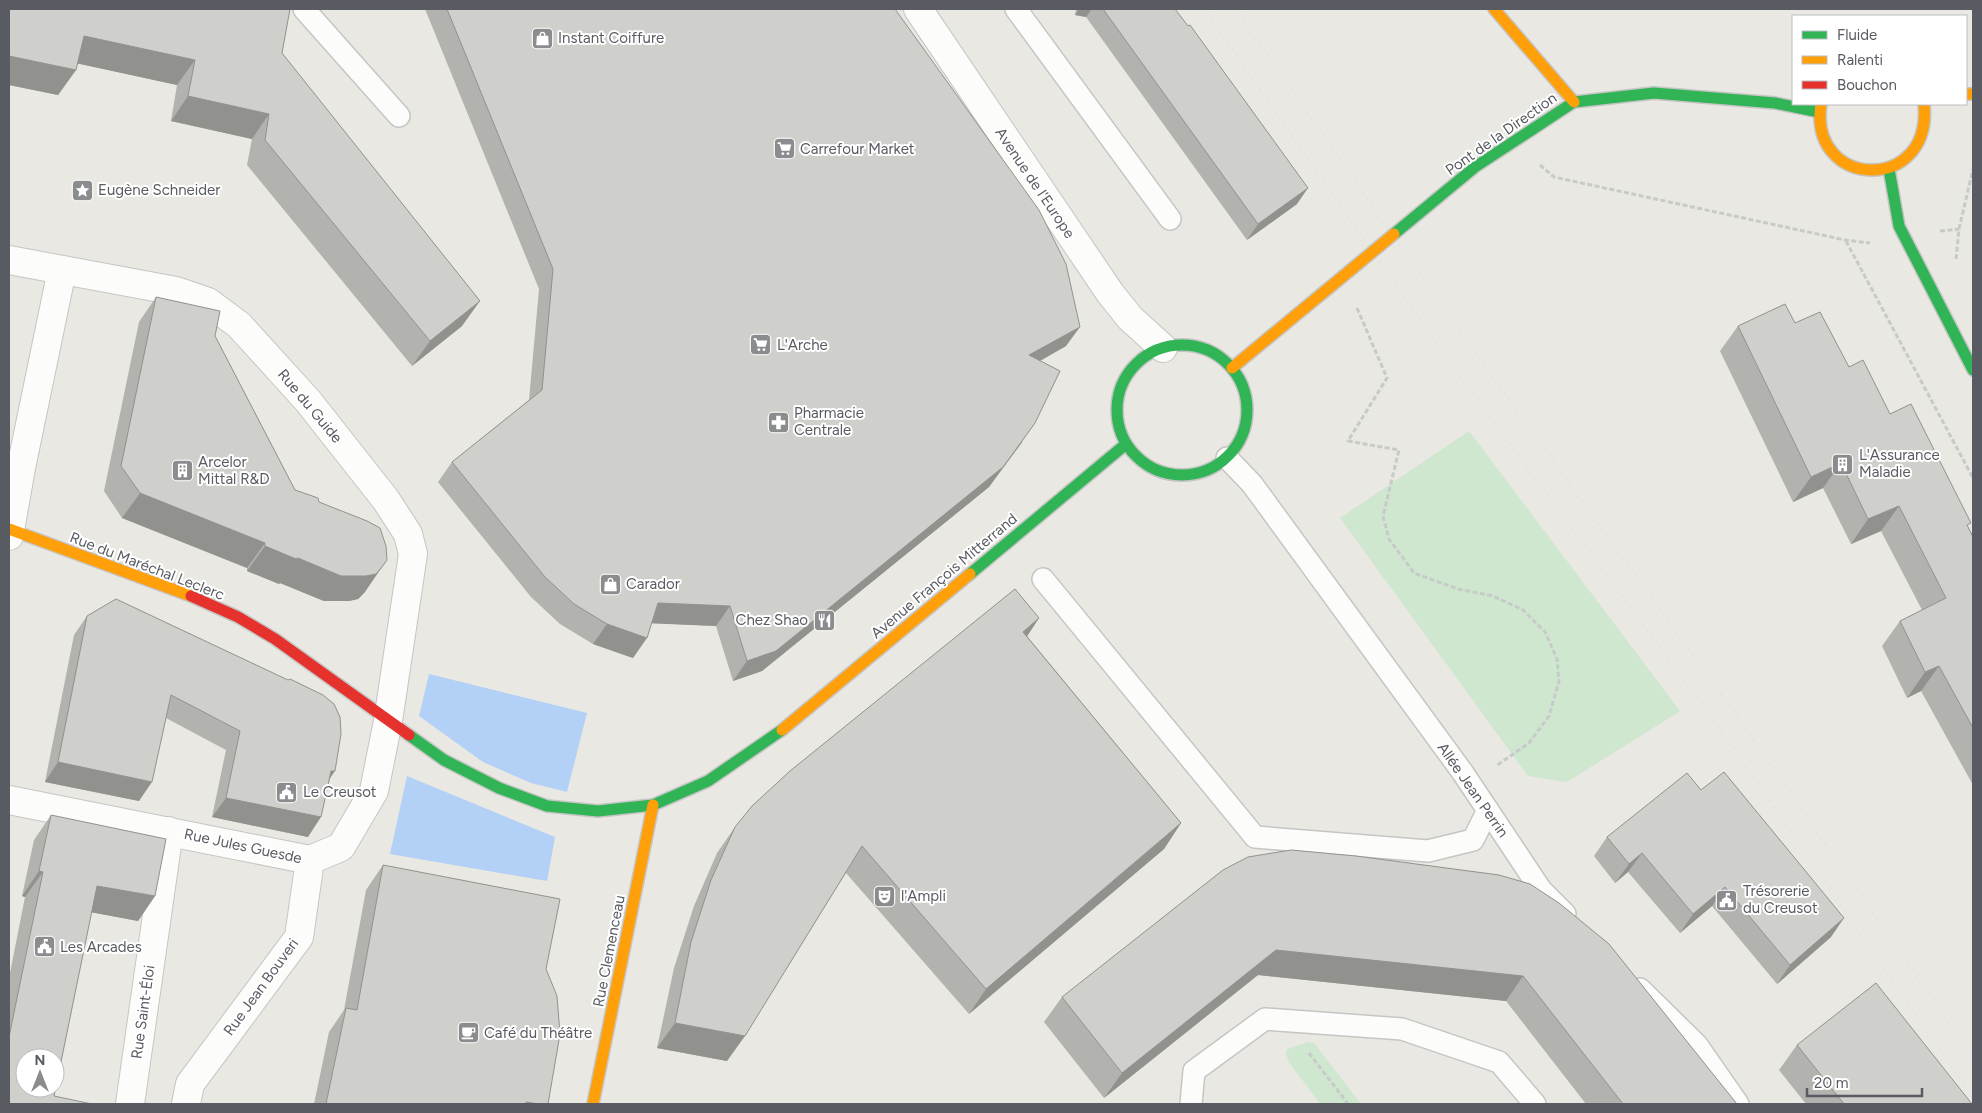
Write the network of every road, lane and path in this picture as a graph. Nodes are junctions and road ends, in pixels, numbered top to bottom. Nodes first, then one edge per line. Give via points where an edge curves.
1 (304, 9) edge
2 (918, 9) edge
3 (1016, 9) edge
4 (1494, 9) edge
5 (1574, 102) junction
6 (1924, 105) edge
7 (1820, 108) edge
8 (399, 116) dead end
9 (1513, 142) junction
10 (1973, 168) edge
11 (1889, 169) junction
12 (1170, 218) dead end
13 (1959, 229) junction
14 (1936, 232) dead end
15 (1845, 240) junction
16 (1874, 244) dead end
17 (9, 260) edge
18 (1955, 263) dead end
19 (62, 270) junction
20 (1344, 275) junction
21 (1163, 348) junction
22 (1232, 368) junction
23 (1973, 370) edge
24 (1126, 444) junction
25 (1227, 458) junction
26 (1973, 478) edge
27 (9, 532) edge
28 (1043, 579) dead end
29 (388, 721) junction
30 (1471, 785) junction
31 (9, 800) edge
32 (653, 805) junction
33 (1488, 810) junction
34 (169, 831) junction
35 (310, 860) junction
36 (1581, 930) edge
37 (1629, 977) edge
38 (130, 1104) edge
39 (186, 1104) edge
40 (593, 1104) edge
41 (1191, 1104) edge
42 (1535, 1104) edge
43 (1738, 1104) edge

1 - 8 lane
2 - 21 street, Avenue de l'Europe via 1110,293 1130,318
3 - 12 lane
4 - 5 main road
5 - 7 main road, Pont de la Direction via 1654,93
5 - 9 main road, Pont de la Direction
6 - 11 main road via 1924,132 1917,148
7 - 11 main road via 1820,130 1826,146 1838,159 1871,171
9 - 15 path via 1554,177
9 - 20 main road, Pont de la Direction, bridge via 1475,167
10 - 13 path
11 - 23 main road via 1899,226
13 - 14 path
13 - 18 path
15 - 16 path
15 - 26 path
17 - 19 street, Rue du Guide
19 - 27 street
19 - 29 street, Rue du Guide via 176,291 208,302 224,313 239,325 308,401 386,500 408,534 413,554
20 - 22 main road, Pont de la Direction
20 - 30 path via 1387,378 1348,441 1399,450 1383,516 1389,539 1414,573 1458,589 1493,596 1523,610 1545,632 1557,659 1559,681 1548,716 1529,743
21 - 22 main road via 1182,345 1200,348 1218,356
21 - 24 main road via 1145,357 1121,387 1117,406 1119,426
22 - 25 main road via 1243,385 1248,404 1246,424 1239,443
24 - 25 main road via 1155,470 1173,475 1193,475 1211,469
24 - 32 main road, Avenue François Mitterrand via 782,730 708,781
25 - 30 lane, Allée Jean Perrin via 1252,484
27 - 29 main road, Rue du Maréchal Leclerc via 197,598 238,617 275,639
28 - 33 lane via 1255,837 1428,851 1474,840
29 - 32 main road, Rue du Maréchal Leclerc via 444,760 499,788 547,806 598,811
29 - 35 street, Rue Jules Guesde via 374,791 341,847
30 - 33 lane, Allée Jean Perrin
31 - 34 street, Rue Jules Guesde
32 - 40 main road, Rue Clemenceau
33 - 36 lane, Allée Jean Perrin via 1541,890
34 - 35 street, Rue Jules Guesde
34 - 38 street, Rue Saint-Éloi
35 - 39 street, Rue Jean Bouveri via 299,937 190,1084
37 - 43 lane via 1697,1045
41 - 42 lane via 1194,1071 1265,1019 1402,1029 1499,1062

